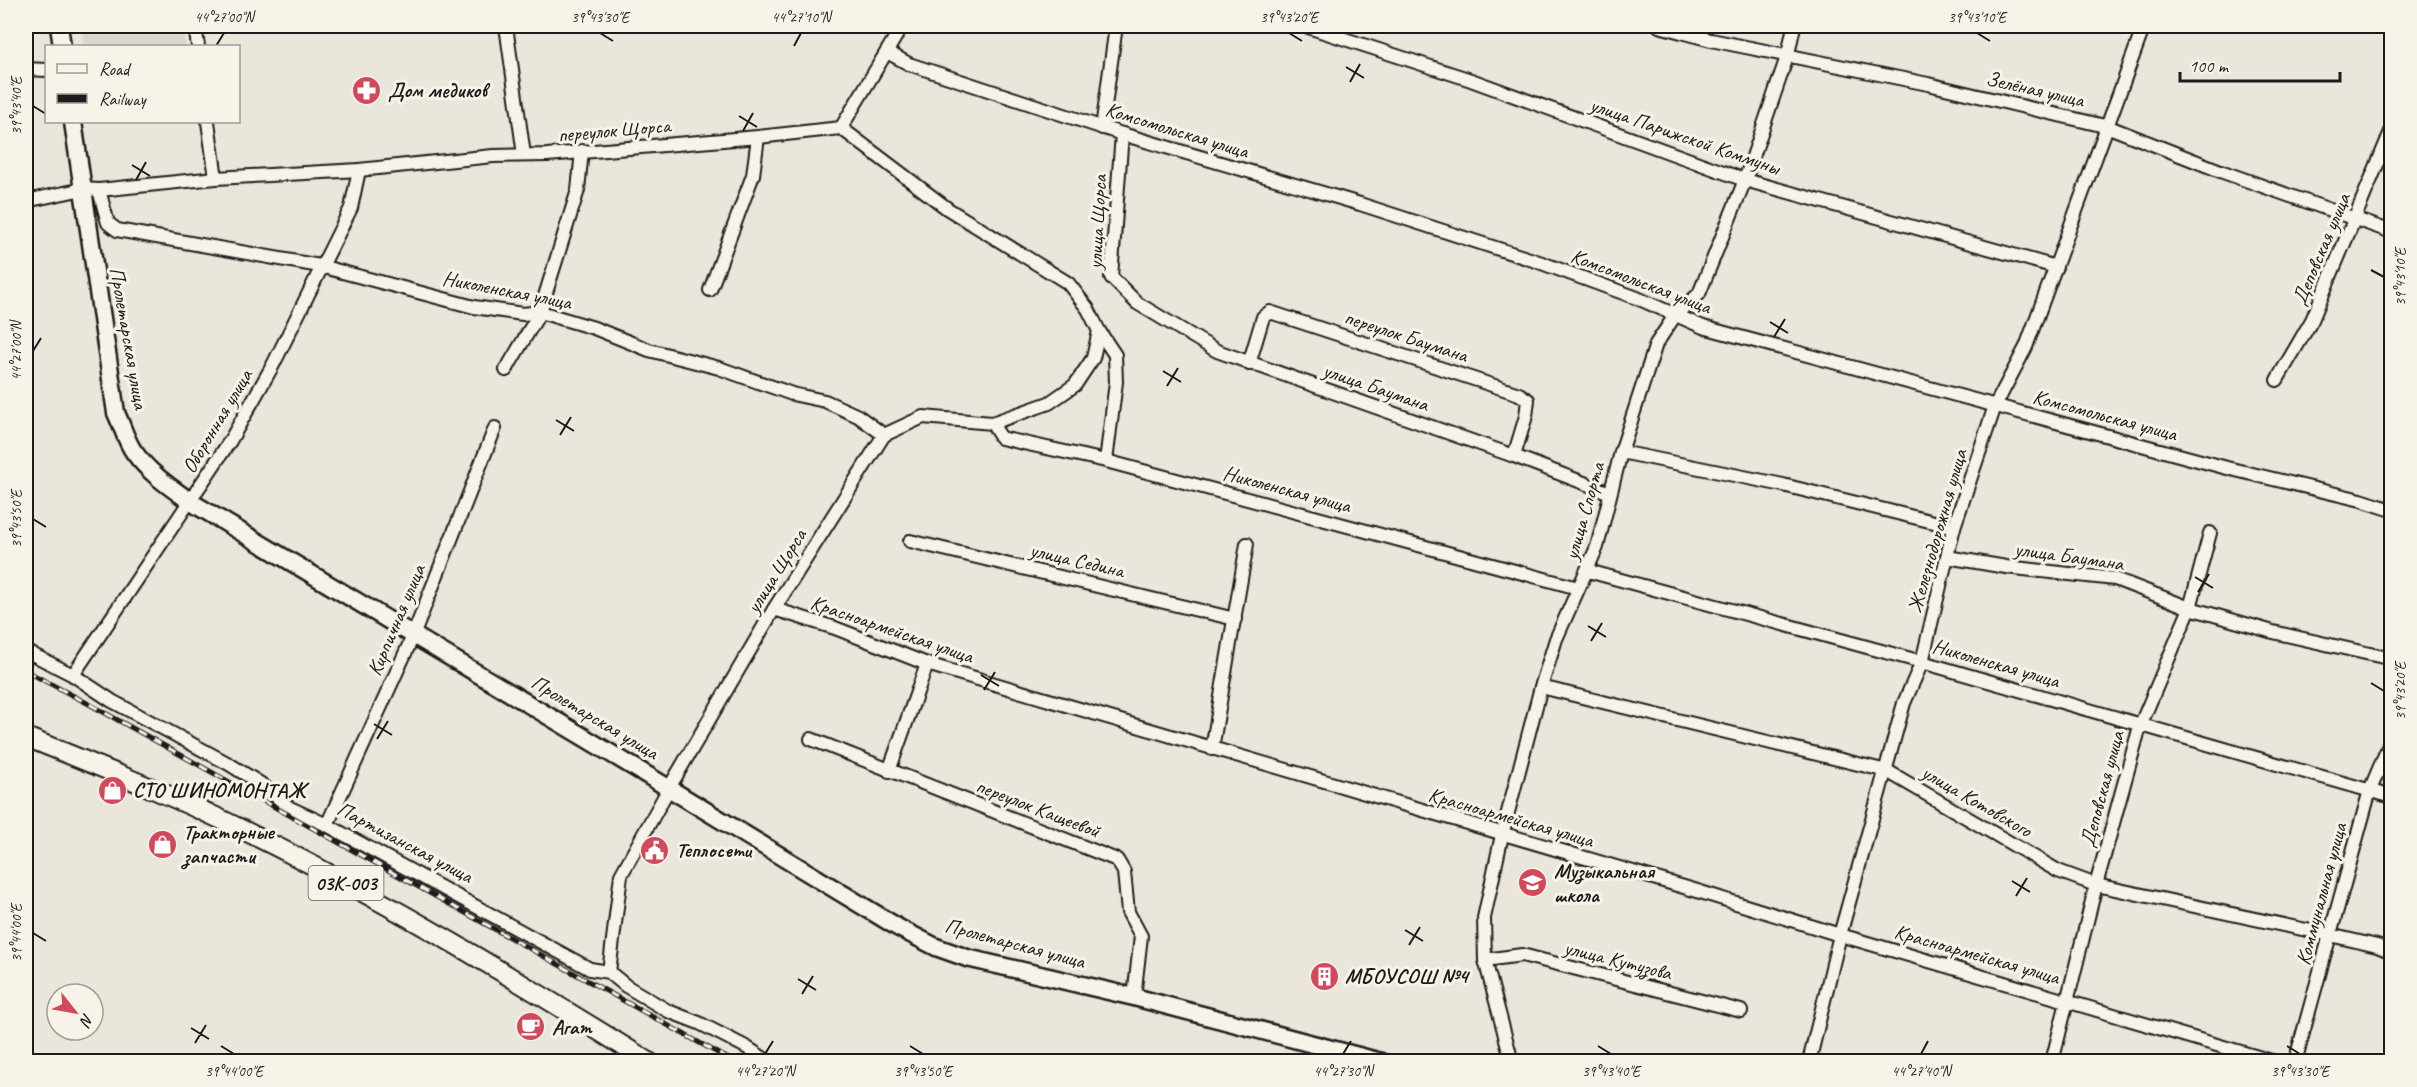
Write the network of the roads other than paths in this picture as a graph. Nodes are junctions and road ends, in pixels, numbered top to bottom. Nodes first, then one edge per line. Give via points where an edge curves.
1 (59, 26) edge
2 (195, 26) edge
3 (506, 26) edge
4 (902, 26) edge
5 (1116, 26) edge
6 (1305, 26) edge
7 (1659, 26) edge
8 (1794, 26) edge
9 (2144, 26) edge
10 (62, 45) edge
11 (198, 45) edge
12 (887, 52) junction
13 (1788, 54) junction
14 (26, 69) edge
15 (45, 70) edge
16 (73, 123) edge
17 (208, 123) edge
18 (2109, 127) junction
19 (841, 128) junction
20 (1102, 128) junction
21 (2391, 129) edge
22 (1122, 134) junction
23 (758, 137) junction
24 (582, 151) junction
25 (524, 155) junction
26 (358, 170) junction
27 (216, 178) junction
28 (1745, 180) junction
29 (91, 189) junction
30 (26, 201) edge
31 (2355, 219) junction
32 (2391, 232) edge
33 (320, 266) junction
34 (2056, 267) junction
35 (710, 290) dead end
36 (1137, 303) joint
37 (540, 312) junction
38 (1676, 314) junction
39 (1099, 331) junction
40 (1249, 364) junction
41 (507, 370) dead end
42 (2277, 380) dead end
43 (1995, 406) junction
44 (992, 423) junction
45 (495, 428) dead end
46 (884, 435) junction
47 (1621, 452) junction
48 (1514, 456) junction
49 (1106, 461) junction
50 (1610, 493) junction
51 (191, 502) junction
52 (2391, 510) edge
53 (1954, 527) junction
54 (2210, 533) dead end
55 (910, 541) dead end
56 (1247, 544) dead end
57 (1947, 557) junction
58 (1588, 571) junction
59 (1578, 588) junction
60 (2190, 608) junction
61 (774, 609) junction
62 (1235, 619) junction
63 (413, 636) junction
64 (26, 651) edge
65 (2391, 659) edge
66 (1922, 662) junction
67 (927, 664) junction
68 (73, 675) junction
69 (1541, 687) junction
70 (2140, 726) junction
71 (26, 737) edge
72 (2391, 738) edge
73 (812, 739) dead end
74 (1212, 749) junction
75 (889, 771) junction
76 (1887, 771) junction
77 (669, 788) junction
78 (2370, 790) junction
79 (2391, 796) edge
80 (327, 825) junction
81 (1502, 835) junction
82 (2096, 885) junction
83 (2330, 934) junction
84 (1840, 935) junction
85 (2391, 952) edge
86 (1485, 960) junction
87 (609, 972) junction
88 (1134, 997) junction
89 (2068, 1000) junction
90 (1741, 1011) dead end
91 (650, 1062) edge
92 (769, 1062) edge
93 (1382, 1062) edge
94 (1512, 1062) edge
95 (1809, 1062) edge
96 (2052, 1062) edge
97 (2275, 1062) edge
98 (2295, 1062) edge

1 - 10 street
2 - 11 street
3 - 25 street
4 - 12 street
5 - 20 street
6 - 28 street, улица Парижской Коммуны via 1471,80
7 - 13 street, Зелёная улица
8 - 13 street, улица Спорта
9 - 18 street, Железнодорожная улица
12 - 19 street
12 - 20 street, Комсомольская улица via 909,64
13 - 18 street, Зелёная улица
13 - 28 street, улица Спорта
14 - 15 street
16 - 29 street, Пролетарская улица
17 - 27 street
18 - 31 street, Зелёная улица
18 - 34 street, Железнодорожная улица
19 - 23 street, переулок Щорса
19 - 39 street via 948,209 1068,283
20 - 22 street, Комсомольская улица
21 - 31 street, Деповская улица
22 - 36 street, улица Щорса via 1111,277
22 - 38 street, Комсомольская улица via 1539,262
23 - 24 street, переулок Щорса
23 - 35 street via 753,175
24 - 25 street, переулок Щорса
24 - 37 street via 578,190
25 - 26 street, переулок Щорса
26 - 27 street, переулок Щорса
26 - 33 street, Оборонная улица via 351,208
27 - 29 street, переулок Щорса
28 - 34 street, улица Парижской Коммуны
28 - 38 street, улица Спорта via 1699,294
29 - 30 street
29 - 33 street, Николенская улица via 108,224 117,230
29 - 51 street, Пролетарская улица via 116,413 133,451 149,470
31 - 32 street, Зелёная улица
31 - 42 street, Деповская улица via 2312,320
33 - 37 street, Николенская улица via 474,307 523,314
33 - 51 street, Оборонная улица via 273,365
34 - 43 street, Железнодорожная улица via 2026,347
36 - 40 street, улица Баумана via 1217,351
37 - 41 street
37 - 46 street, Николенская улица via 594,328 649,351 825,401 858,416
38 - 43 street, Комсомольская улица via 1703,327
38 - 47 street, улица Спорта via 1656,344
39 - 44 street via 1093,358 1076,385 1049,403
39 - 49 street via 1115,355 1116,382
40 - 48 street, улица Баумана
40 - 48 street, переулок Баумана via 1263,317 1270,312 1519,394 1528,400
43 - 52 street, Комсомольская улица
43 - 53 street, Железнодорожная улица
44 - 46 street via 923,417
44 - 49 street, Николенская улица via 1001,438
45 - 63 street, Кирпичная улица
46 - 61 street, улица Щорса
47 - 50 street, улица Спорта
47 - 53 street via 1783,485
48 - 50 street, улица Баумана
49 - 59 street, Николенская улица
50 - 58 street, улица Спорта
51 - 63 street, Пролетарская улица
51 - 68 street, Оборонная улица
53 - 57 street, Железнодорожная улица
54 - 60 street, Деповская улица
55 - 62 street, улица Седина
56 - 62 street
57 - 60 street, улица Баумана via 2115,579
57 - 66 street, Железнодорожная улица
58 - 59 street, улица Спорта
58 - 66 street, Николенская улица
59 - 69 street, улица Спорта
60 - 65 street, улица Баумана
60 - 70 street, Деповская улица
61 - 67 street, Красноармейская улица
61 - 77 street, улица Щорса
62 - 74 street
63 - 77 street, Пролетарская улица
63 - 80 street, Кирпичная улица
64 - 68 street, Партизанская улица
66 - 70 street, Николенская улица
66 - 76 street, Железнодорожная улица via 1904,703
67 - 74 street, Красноармейская улица
67 - 75 street
68 - 80 street, Партизанская улица via 112,701 229,764 290,808
69 - 76 street, улица Котовского
69 - 81 street, улица Спорта
70 - 78 street, Николенская улица
70 - 82 street, Деповская улица
71 - 91 main road, 03К-003 via 196,808 305,861 487,961
72 - 78 street, Коммунальная улица
73 - 75 street, переулок Кащеевой
74 - 81 street, Красноармейская улица
75 - 88 street, переулок Кащеевой via 1117,860 1124,872 1128,912 1141,936
76 - 82 street, улица Котовского via 2058,871
76 - 84 street, Железнодорожная улица
77 - 87 street, улица Щорса via 621,875
77 - 88 street, Пролетарская улица via 936,947
78 - 79 street, Николенская улица
78 - 83 street, Коммунальная улица
80 - 87 street, Партизанская улица via 590,969
81 - 84 street, Красноармейская улица
81 - 86 street, улица Спорта via 1484,918
82 - 83 street, улица Котовского
82 - 89 street, Деповская улица
83 - 85 street, улица Котовского
83 - 98 street, Коммунальная улица
84 - 89 street, Красноармейская улица
84 - 95 street, Железнодорожная улица
86 - 90 street, улица Кутузова via 1522,955
86 - 94 street, улица Спорта
87 - 92 street, Партизанская улица via 668,1011 699,1023
88 - 93 street, Пролетарская улица
89 - 96 street, Деповская улица
89 - 97 street, Красноармейская улица

